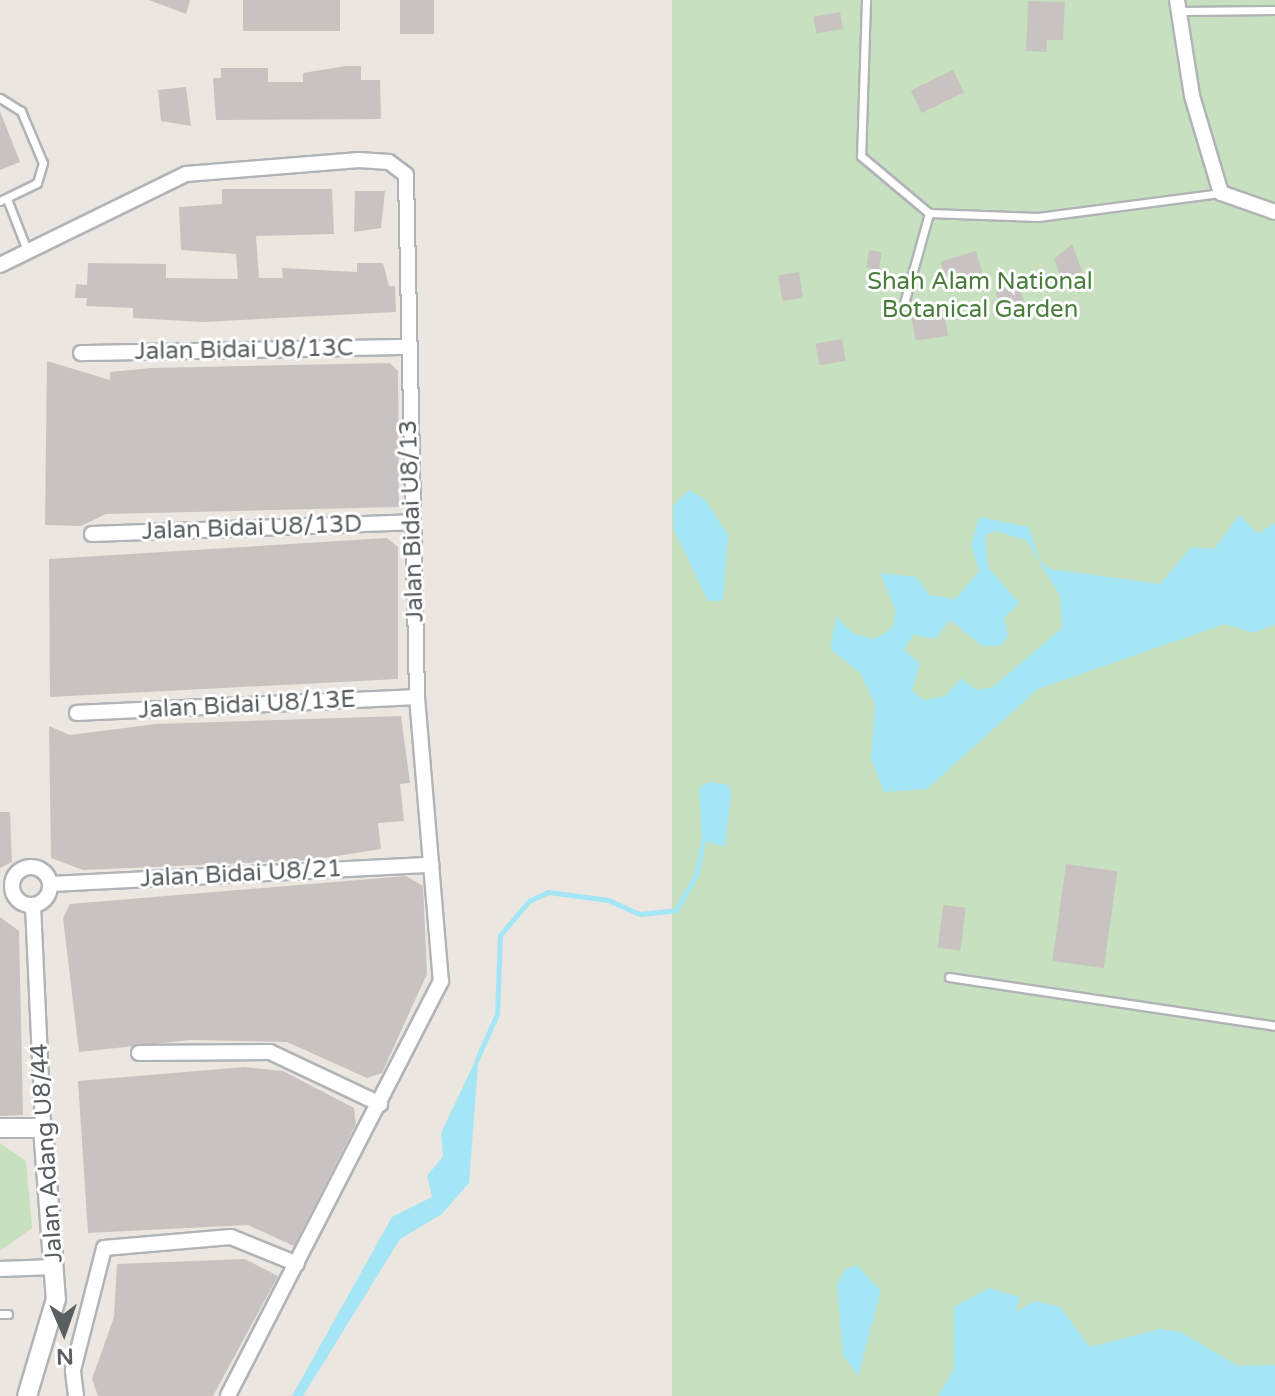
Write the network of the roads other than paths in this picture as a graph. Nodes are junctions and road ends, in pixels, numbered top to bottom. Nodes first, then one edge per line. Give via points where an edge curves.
1 (866, 0) edge
2 (1180, 6) edge
3 (1275, 10) edge
4 (0, 98) edge
5 (1221, 193) junction
6 (3, 200) edge
7 (1275, 212) edge
8 (929, 213) junction
9 (27, 250) junction
10 (0, 265) edge
11 (903, 307) dead end
12 (406, 347) junction
13 (81, 353) dead end
14 (412, 522) junction
15 (92, 534) dead end
16 (417, 697) junction
17 (77, 713) dead end
18 (432, 865) junction
19 (51, 884) junction
20 (6, 888) edge
21 (33, 905) junction
22 (949, 977) dead end
23 (1275, 1026) edge
24 (139, 1053) dead end
25 (380, 1104) junction
26 (0, 1128) edge
27 (43, 1128) junction
28 (297, 1264) junction
29 (55, 1267) junction
30 (0, 1269) edge
31 (27, 1396) edge
32 (76, 1396) edge
33 (228, 1396) edge

1 - 8 lane via 861,156
2 - 3 lane
2 - 5 street via 1192,96
4 - 6 lane via 21,111 43,163 37,183
5 - 7 street
5 - 8 lane via 1038,217
6 - 9 lane
8 - 11 lane
9 - 10 street, Jalan Bidai U8/13
9 - 12 street, Jalan Bidai U8/13 via 186,174 389,162 399,165 407,188
12 - 13 street, Jalan Bidai U8/13C
12 - 14 street, Jalan Bidai U8/13
14 - 15 street, Jalan Bidai U8/13D
14 - 16 street, Jalan Bidai U8/13
16 - 17 street, Jalan Bidai U8/13E
16 - 18 street, Jalan Bidai U8/13
18 - 19 street, Jalan Bidai U8/21
18 - 25 street, Jalan Bidai U8/13 via 441,981
19 - 20 street via 41,869 29,866
19 - 21 street
20 - 21 street
21 - 27 street, Jalan Adang U8/44
22 - 23 lane
24 - 25 street via 270,1052
25 - 28 street, Jalan Bidai U8/13
26 - 27 street
27 - 29 street, Jalan Adang U8/44
28 - 32 street via 231,1237 104,1248 73,1370
28 - 33 street, Jalan Bidai U8/13
29 - 30 street
29 - 31 street, Jalan Adang U8/44 via 54,1315

